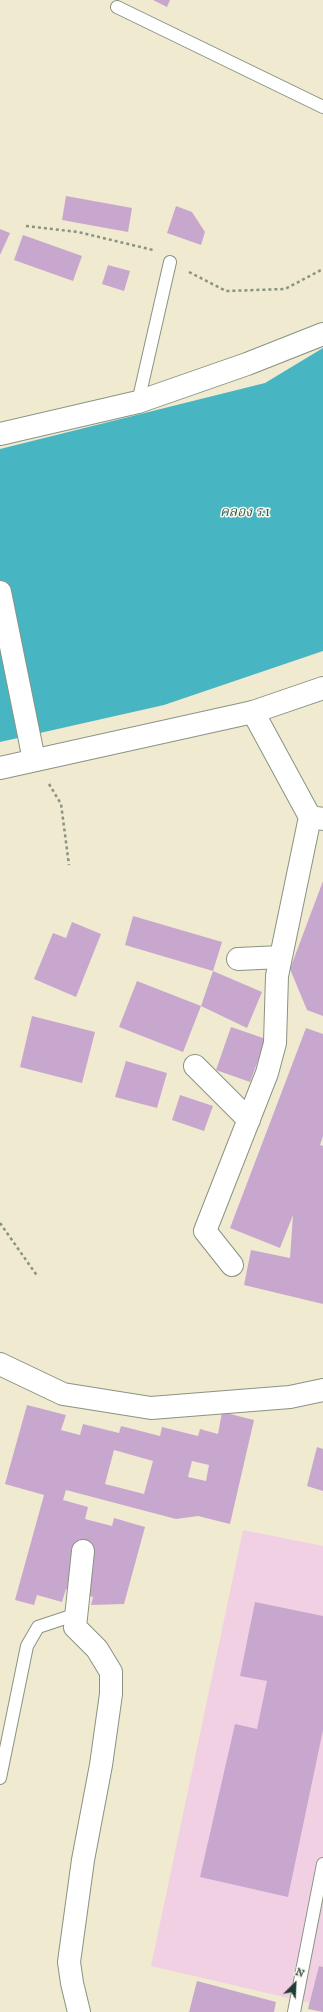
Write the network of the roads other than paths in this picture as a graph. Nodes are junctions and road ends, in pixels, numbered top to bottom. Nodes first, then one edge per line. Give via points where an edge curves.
1 (118, 7) dead end
2 (323, 107) edge
3 (170, 262) dead end
4 (323, 334) edge
5 (138, 402) junction
6 (0, 434) edge
7 (0, 592) edge
8 (323, 688) edge
9 (253, 712) junction
10 (34, 760) junction
11 (0, 768) edge
12 (316, 818) edge
13 (281, 957) junction
14 (238, 959) dead end
15 (196, 1066) dead end
16 (249, 1120) junction
17 (232, 1265) dead end
18 (0, 1364) edge
19 (323, 1390) edge
20 (83, 1551) dead end
21 (76, 1614) junction
22 (0, 1778) edge
23 (323, 1864) edge
24 (79, 2012) edge
25 (294, 2012) edge

1 - 2 lane
3 - 5 lane
4 - 5 street
5 - 6 street
7 - 10 street
8 - 9 street
9 - 10 street
9 - 12 street
10 - 11 street
12 - 13 street
13 - 14 street
13 - 16 street via 276,996 275,1043 267,1073
15 - 16 street
16 - 17 street via 205,1231
18 - 19 street via 63,1394 151,1408 290,1397
20 - 21 street
21 - 22 lane via 38,1627 26,1646
21 - 24 street via 75,1627 97,1650 110,1672 112,1694 102,1765 83,1860 69,1962
23 - 25 lane

